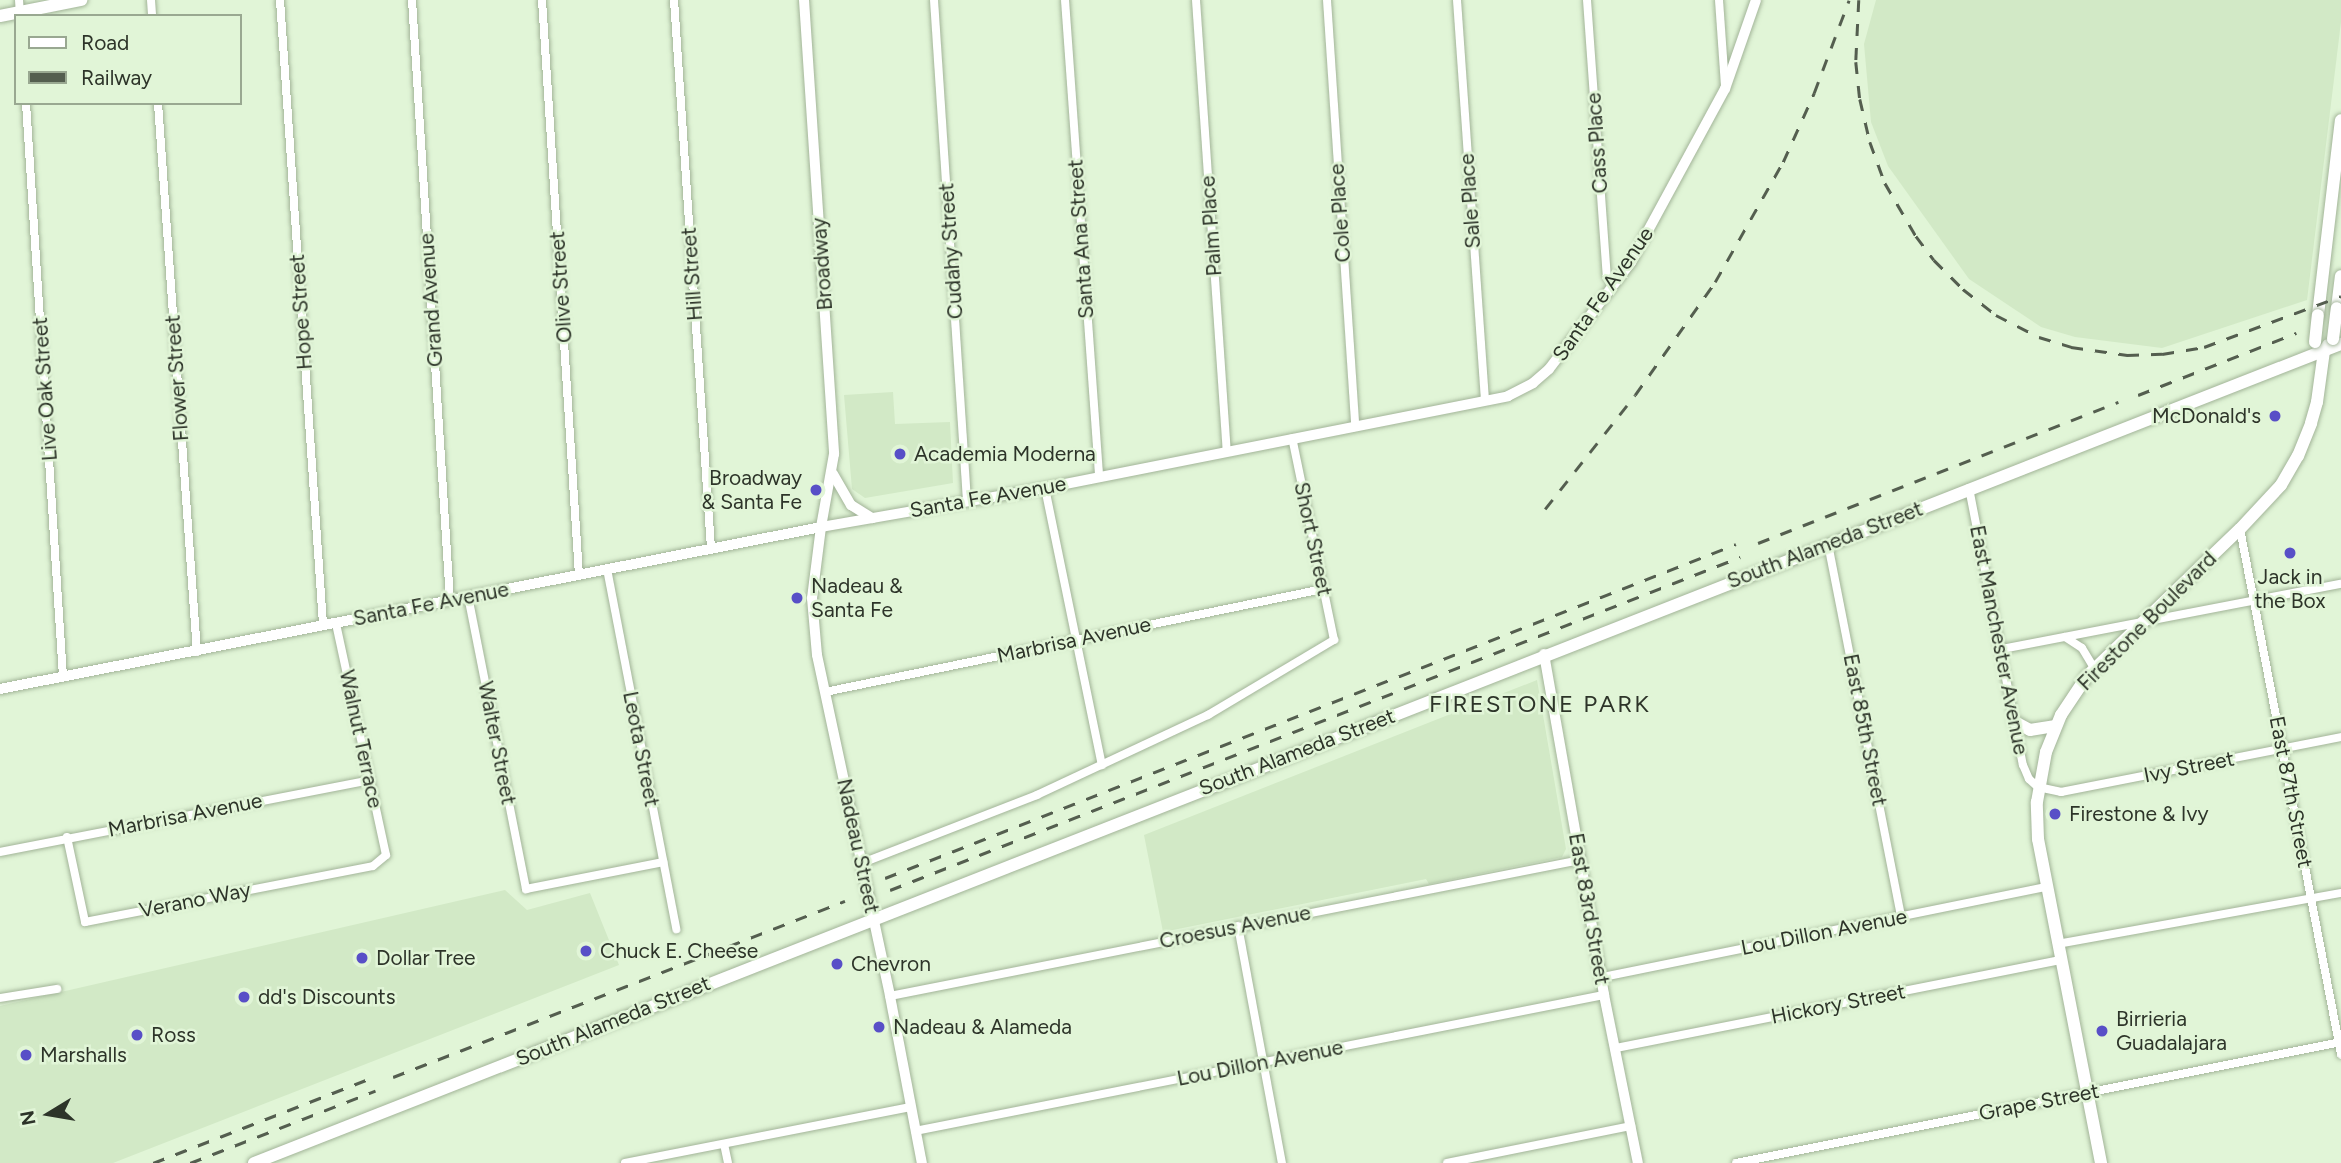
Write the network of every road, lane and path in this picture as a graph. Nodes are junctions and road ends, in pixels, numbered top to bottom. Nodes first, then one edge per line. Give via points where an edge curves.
1 (80, 0) edge
2 (280, 0) edge
3 (412, 0) edge
4 (542, 0) edge
5 (674, 0) edge
6 (804, 0) edge
7 (934, 0) edge
8 (1065, 0) edge
9 (1196, 0) edge
10 (1327, 0) edge
11 (1457, 0) edge
12 (1587, 0) edge
13 (1719, 0) edge
14 (1756, 0) edge
15 (20, 9) edge
16 (0, 16) edge
17 (1725, 89) junction
18 (26, 105) edge
19 (158, 105) edge
20 (2341, 120) edge
21 (2341, 276) edge
22 (1612, 284) junction
23 (2337, 341) edge
24 (2319, 346) junction
25 (1485, 401) junction
26 (1355, 427) junction
27 (1292, 438) junction
28 (1227, 451) junction
29 (832, 474) junction
30 (1099, 477) junction
31 (1045, 488) junction
32 (1969, 488) junction
33 (967, 501) junction
34 (872, 518) junction
35 (821, 527) junction
36 (2240, 529) junction
37 (1829, 544) junction
38 (711, 548) junction
39 (607, 569) junction
40 (579, 575) junction
41 (2341, 584) edge
42 (1323, 589) junction
43 (468, 596) junction
44 (450, 600) junction
45 (2254, 602) junction
46 (336, 623) junction
47 (2139, 623) junction
48 (323, 625) junction
49 (2065, 637) junction
50 (1078, 639) junction
51 (2002, 649) junction
52 (197, 652) junction
53 (1544, 654) junction
54 (2094, 668) junction
55 (63, 676) junction
56 (0, 689) edge
57 (825, 692) junction
58 (2015, 722) junction
59 (2056, 726) junction
60 (2341, 737) edge
61 (2282, 749) junction
62 (1102, 765) junction
63 (370, 780) junction
64 (2038, 787) junction
65 (67, 837) junction
66 (0, 852) edge
67 (386, 855) joint
68 (1580, 860) junction
69 (663, 862) junction
70 (862, 863) junction
71 (2045, 887) junction
72 (2341, 893) edge
73 (2311, 899) junction
74 (1901, 916) junction
75 (874, 918) junction
76 (1238, 926) junction
77 (676, 929) dead end
78 (2057, 944) junction
79 (2060, 960) junction
80 (1603, 977) junction
81 (57, 989) dead end
82 (1604, 995) junction
83 (890, 996) junction
84 (0, 998) edge
85 (2340, 1042) edge
86 (1616, 1048) junction
87 (2341, 1054) edge
88 (1264, 1063) junction
89 (2087, 1093) junction
90 (911, 1107) junction
91 (1631, 1126) junction
92 (915, 1131) junction
93 (724, 1144) junction
94 (254, 1163) edge
95 (625, 1163) edge
96 (728, 1163) edge
97 (922, 1163) edge
98 (1282, 1163) edge
99 (1447, 1163) edge
100 (1638, 1163) edge
101 (1736, 1163) edge
102 (2101, 1163) edge

1 - 15 main road
2 - 48 street, Hope Street
3 - 44 street, Grand Avenue
4 - 40 street, Olive Street
5 - 38 street, Hill Street
6 - 29 street, Broadway
7 - 33 street, Cudahy Street
8 - 30 street, Santa Ana Street
9 - 28 street, Palm Place
10 - 26 street, Cole Place
11 - 25 street, Sale Place
12 - 22 street, Cass Place via 1607,276
13 - 17 street
14 - 17 main road, Santa Fe Avenue
15 - 16 main road
17 - 22 main road, Santa Fe Avenue via 1667,200 1631,262
18 - 55 street, Live Oak Street
19 - 52 street, Flower Street
20 - 24 main road, Firestone Boulevard, bridge via 2318,315
21 - 23 main road, bridge
22 - 25 main road, Santa Fe Avenue via 1549,369 1508,396
23 - 24 main road
24 - 32 main road, South Alameda Street
24 - 36 main road, Firestone Boulevard via 2318,402 2298,456 2273,494
25 - 26 main road, Santa Fe Avenue
26 - 27 main road, Santa Fe Avenue
27 - 28 main road, Santa Fe Avenue
27 - 42 street, Short Street
28 - 30 main road, Santa Fe Avenue
29 - 34 main road via 851,505
29 - 35 street, Broadway
30 - 31 main road, Santa Fe Avenue
31 - 33 main road, Santa Fe Avenue
31 - 50 street
32 - 37 main road, South Alameda Street
32 - 51 street, East Manchester Avenue
33 - 34 main road, Santa Fe Avenue
34 - 35 main road, Santa Fe Avenue
35 - 38 main road, Santa Fe Avenue
35 - 57 main road, Nadeau Street via 812,598
36 - 45 street, East 87th Street
36 - 47 main road, Firestone Boulevard
37 - 53 main road, South Alameda Street
37 - 74 street, East 85th Street
38 - 39 main road, Santa Fe Avenue
39 - 40 main road, Santa Fe Avenue
39 - 69 street, Leota Street
40 - 43 main road, Santa Fe Avenue
41 - 45 street
42 - 50 street, Marbrisa Avenue
42 - 62 street, Short Street via 1334,640 1208,715
43 - 44 main road, Santa Fe Avenue
43 - 69 street, Walter Street via 526,889
44 - 46 main road, Santa Fe Avenue
45 - 47 street
45 - 61 street, East 87th Street
46 - 48 main road, Santa Fe Avenue
46 - 63 street, Walnut Terrace
47 - 49 street
47 - 54 main road, Firestone Boulevard
48 - 52 main road, Santa Fe Avenue
49 - 51 street
49 - 54 street via 2082,648
50 - 57 street, Marbrisa Avenue
50 - 62 street
51 - 58 street, East Manchester Avenue
52 - 55 main road, Santa Fe Avenue
53 - 68 street, East 83rd Street
53 - 75 main road, South Alameda Street
54 - 59 main road, Firestone Boulevard via 2074,692
55 - 56 main road, Santa Fe Avenue
57 - 70 main road, Nadeau Street
58 - 59 main road via 2030,730
58 - 64 street, East Manchester Avenue via 2023,765
59 - 64 main road, Firestone Boulevard
60 - 61 street, Ivy Street
61 - 64 street, Ivy Street via 2061,792
61 - 73 street, East 87th Street
62 - 70 street
63 - 65 street, Marbrisa Avenue
63 - 67 street, Walnut Terrace
64 - 71 main road, Firestone Boulevard via 2038,839
65 - 66 street, Marbrisa Avenue
65 - 67 street, Verano Way via 85,922 373,866
68 - 76 street, Croesus Avenue
68 - 80 street, East 83rd Street
69 - 77 street, Leota Street
70 - 75 main road, Nadeau Street
71 - 74 street, Lou Dillon Avenue
71 - 78 main road, Firestone Boulevard
72 - 73 street
73 - 78 street
73 - 85 street, East 87th Street
74 - 80 street, Lou Dillon Avenue
75 - 83 main road, Nadeau Street
75 - 94 main road, South Alameda Street
76 - 83 street, Croesus Avenue
76 - 88 street
78 - 79 main road, Firestone Boulevard
79 - 86 street, Hickory Street
79 - 89 main road, Firestone Boulevard
80 - 82 street, East 83rd Street
81 - 84 street
82 - 86 street, East 83rd Street
82 - 88 street, Lou Dillon Avenue
83 - 90 main road, Nadeau Street
85 - 87 street, East 87th Street
85 - 89 street, Grape Street
86 - 91 street, East 83rd Street
88 - 92 street, Lou Dillon Avenue
88 - 98 street
89 - 101 street, Grape Street
89 - 102 main road, Firestone Boulevard
90 - 92 main road, Nadeau Street
90 - 93 street
91 - 99 street
91 - 100 street, East 83rd Street
92 - 97 main road, Nadeau Street
93 - 95 street
93 - 96 street

